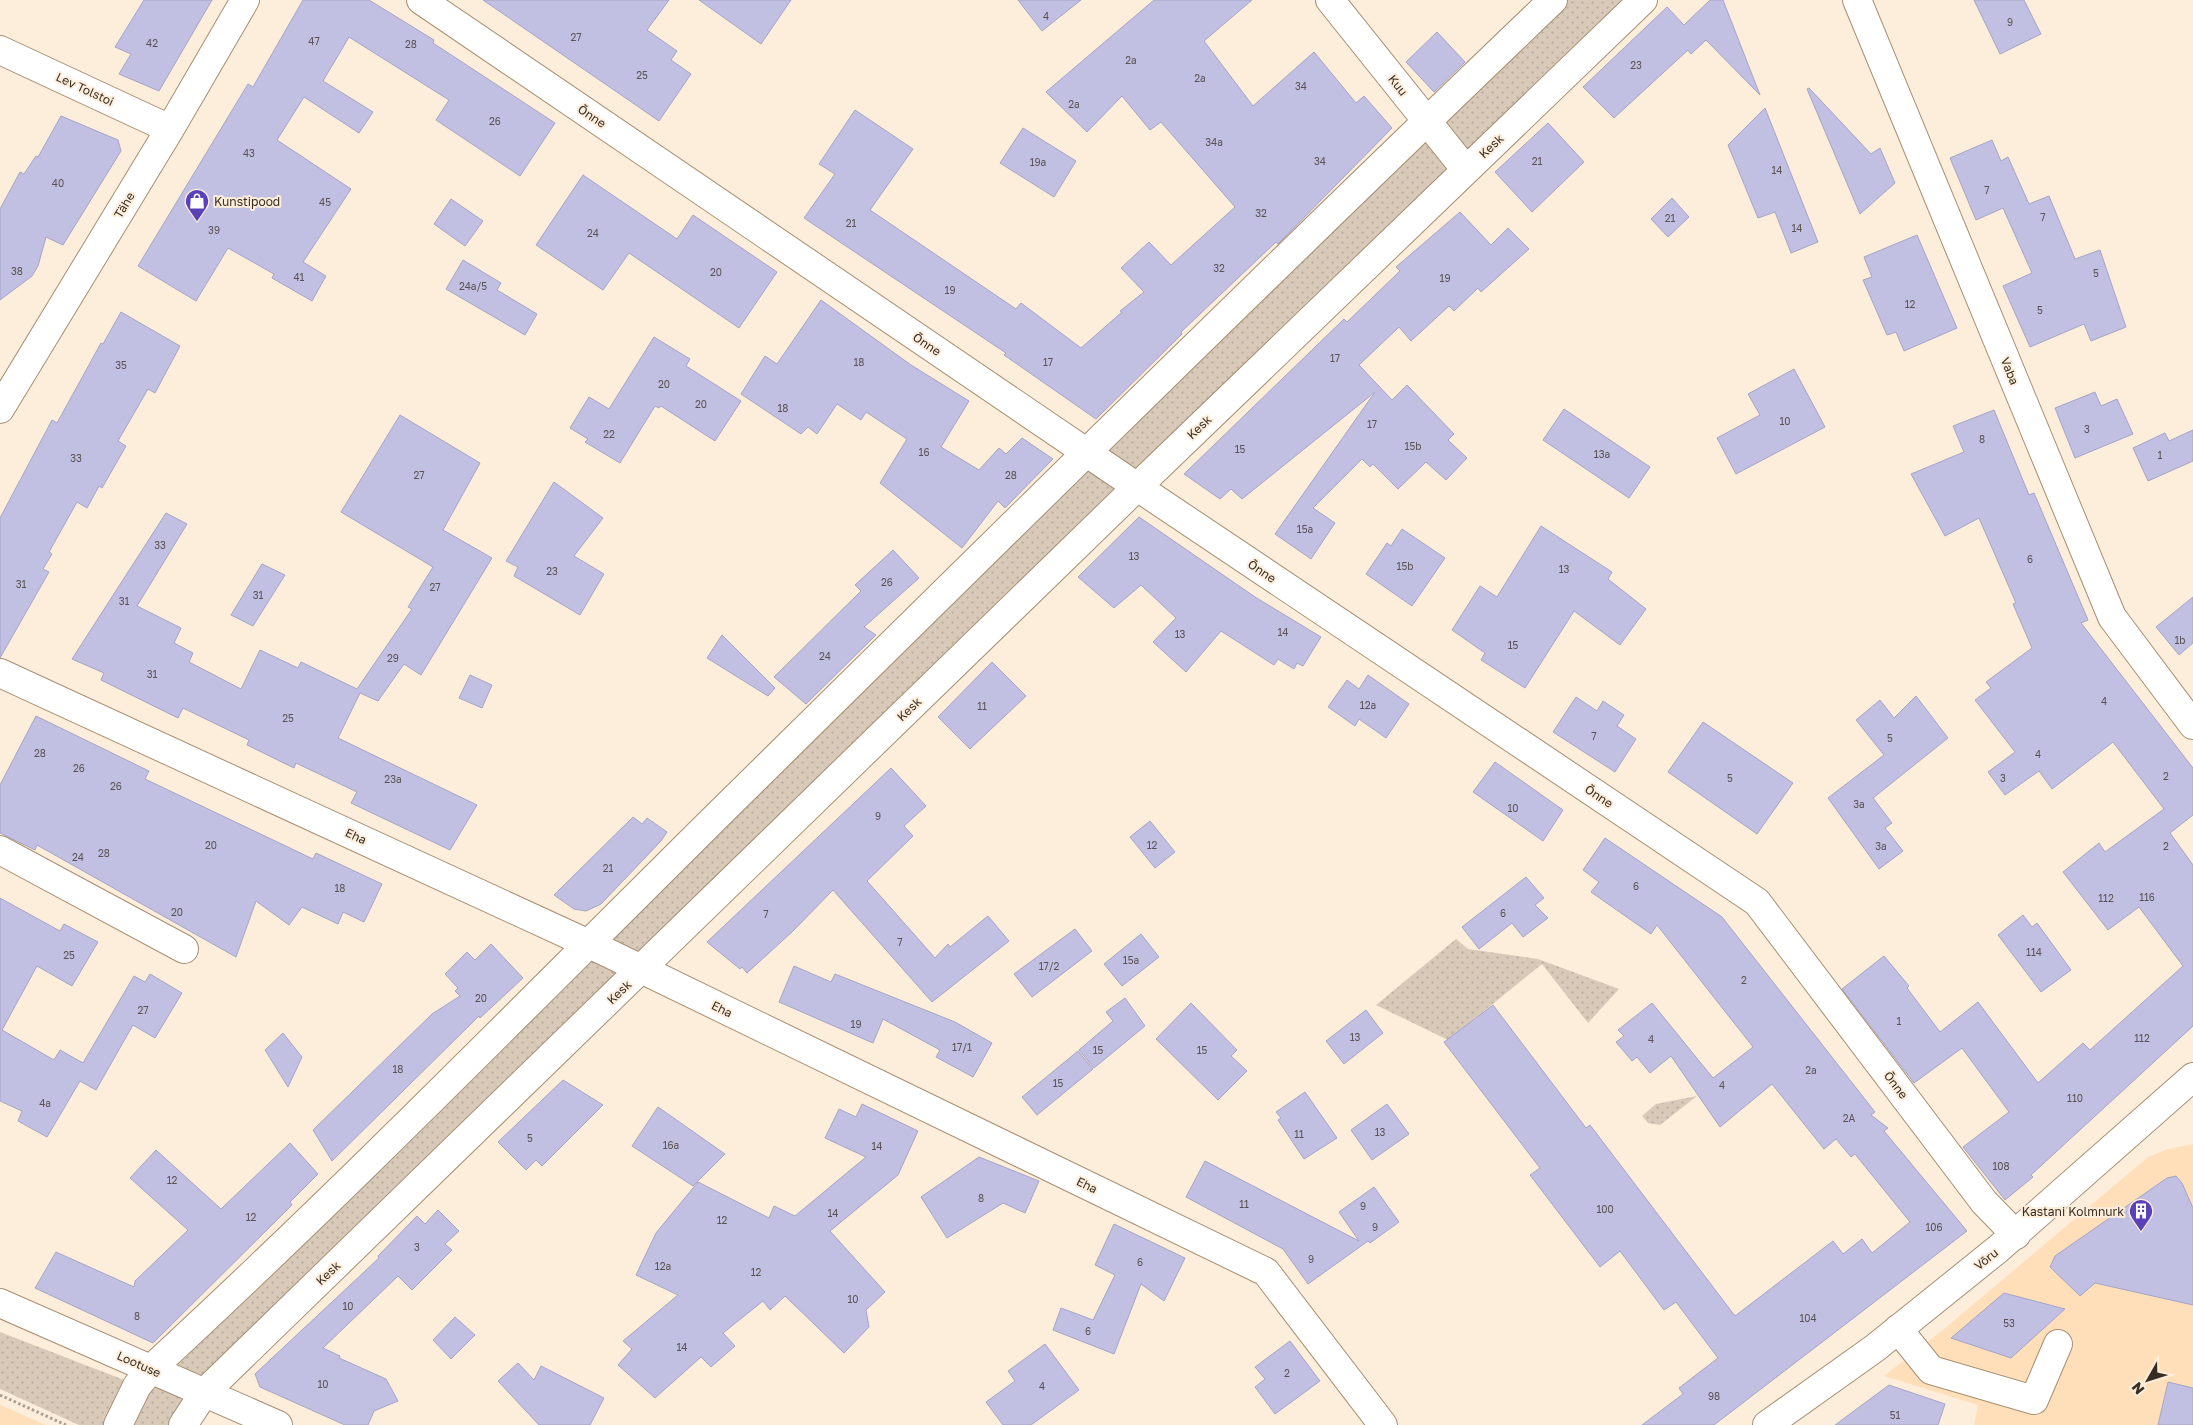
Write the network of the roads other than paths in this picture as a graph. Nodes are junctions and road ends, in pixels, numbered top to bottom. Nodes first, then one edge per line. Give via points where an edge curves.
1 (245, 0) edge
2 (421, 0) edge
3 (1330, 0) edge
4 (1552, 0) edge
5 (1643, 0) edge
6 (1857, 0) edge
7 (0, 50) edge
8 (1426, 121) junction
9 (170, 129) junction
10 (1466, 170) junction
11 (8, 378) edge
12 (0, 409) edge
13 (1087, 453) junction
14 (1137, 487) junction
15 (0, 673) edge
16 (2193, 725) edge
17 (0, 850) edge
18 (590, 945) junction
19 (184, 949) dead end
20 (642, 970) junction
21 (2193, 1077) edge
22 (2016, 1235) junction
23 (0, 1303) edge
24 (1898, 1329) junction
25 (2058, 1344) dead end
26 (151, 1369) junction
27 (204, 1393) junction
28 (118, 1425) edge
29 (183, 1425) edge
30 (278, 1425) edge
31 (1383, 1425) edge
32 (1767, 1425) edge

1 - 9 street, Tähe
2 - 13 street, Õnne
3 - 8 street, Kuu
4 - 8 street
5 - 10 street, Kesk
6 - 16 street, Vaba via 2112,617
7 - 9 street, Lev Tolstoi
8 - 10 street, Kuu
8 - 13 street
9 - 11 street, Tähe
10 - 14 street, Kesk
11 - 12 street, Tähe
13 - 14 street, Õnne
13 - 18 street
14 - 20 street, Kesk
14 - 22 street, Õnne via 1757,902 1984,1202
15 - 18 street, Eha
17 - 19 street
18 - 20 street, Eha
18 - 26 street via 247,1280
20 - 27 street, Kesk
20 - 31 street, Eha via 1266,1272
21 - 22 street, Võru
22 - 24 street, Võru
23 - 26 street, Lootuse
24 - 25 street via 1931,1370 2034,1400
24 - 32 street, Võru
26 - 27 street, Lootuse
26 - 28 street via 137,1386
27 - 29 street, Kesk
27 - 30 street, Lootuse

